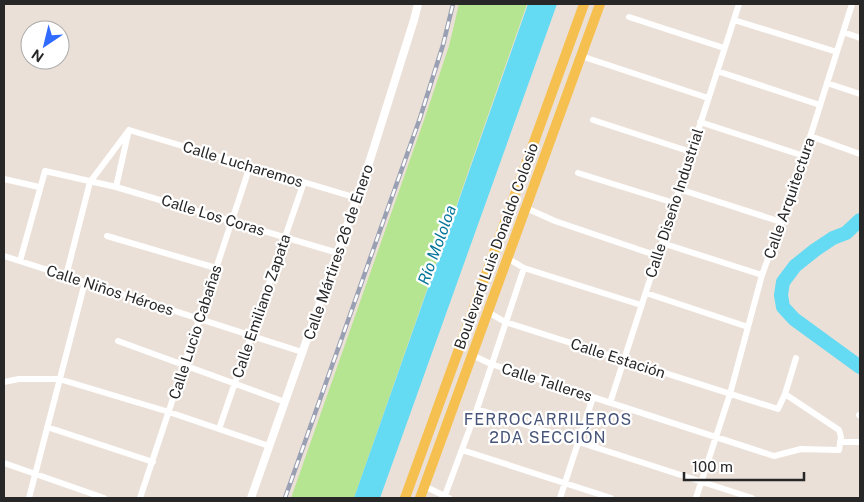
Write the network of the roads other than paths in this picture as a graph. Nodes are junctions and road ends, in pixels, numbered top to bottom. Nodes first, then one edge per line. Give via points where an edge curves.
1 (418, 4) edge
2 (584, 4) edge
3 (600, 4) edge
4 (739, 4) edge
5 (852, 4) edge
6 (629, 17) dead end
7 (734, 20) junction
8 (843, 32) junction
9 (860, 38) edge
10 (724, 48) junction
11 (837, 52) junction
12 (581, 56) junction
13 (717, 71) junction
14 (827, 83) junction
15 (860, 94) edge
16 (708, 98) junction
17 (820, 105) junction
18 (594, 120) dead end
19 (700, 122) junction
20 (129, 130) junction
21 (810, 136) junction
22 (691, 152) junction
23 (860, 154) edge
24 (804, 156) junction
25 (250, 166) junction
26 (578, 173) dead end
27 (4, 179) edge
28 (90, 182) junction
29 (304, 182) junction
30 (116, 187) junction
31 (40, 188) junction
32 (679, 189) junction
33 (357, 198) junction
34 (674, 203) junction
35 (526, 208) junction
36 (232, 221) junction
37 (782, 222) junction
38 (107, 236) dead end
39 (285, 237) junction
40 (662, 243) junction
41 (338, 253) junction
42 (4, 256) edge
43 (658, 256) junction
44 (507, 258) junction
45 (20, 261) junction
46 (216, 268) junction
47 (524, 268) junction
48 (762, 275) junction
49 (66, 276) junction
50 (85, 282) junction
51 (646, 293) junction
52 (641, 305) junction
53 (488, 312) junction
54 (199, 319) junction
55 (505, 322) junction
56 (748, 327) junction
57 (251, 336) junction
58 (118, 341) dead end
59 (302, 352) junction
60 (472, 355) junction
61 (796, 358) dead end
62 (624, 360) junction
63 (491, 364) junction
64 (184, 365) junction
65 (59, 379) junction
66 (4, 382) edge
67 (234, 384) junction
68 (730, 394) junction
69 (785, 394) junction
70 (593, 397) junction
71 (285, 402) junction
72 (610, 402) junction
73 (477, 409) junction
74 (168, 412) junction
75 (434, 417) junction
76 (447, 422) junction
77 (47, 427) junction
78 (219, 429) junction
79 (716, 437) junction
80 (578, 442) junction
81 (840, 442) junction
82 (860, 442) edge
83 (269, 446) junction
84 (462, 450) junction
85 (153, 462) junction
86 (4, 463) edge
87 (35, 474) junction
88 (702, 482) junction
89 (565, 483) junction
90 (424, 486) junction
91 (29, 498) edge
92 (104, 498) edge
93 (140, 498) edge
94 (251, 498) edge
95 (405, 498) edge
96 (420, 498) edge
97 (446, 498) edge
98 (560, 498) edge
99 (611, 498) edge
100 (696, 498) edge
101 (752, 498) edge

1 - 33 street, Calle Mártires 26 de Enero
2 - 75 main road, Boulevard Luis Donaldo Colosio
3 - 12 main road, Boulevard Luis Donaldo Colosio
4 - 7 street, Calle Diseño Industrial
5 - 8 street, Calle Arquitectura
6 - 10 street
7 - 10 street, Calle Diseño Industrial
7 - 11 street
8 - 9 street
8 - 11 street, Calle Arquitectura
10 - 13 street, Calle Diseño Industrial
11 - 14 street, Calle Arquitectura
12 - 16 street
12 - 35 main road, Boulevard Luis Donaldo Colosio
13 - 16 street, Calle Diseño Industrial
13 - 17 street
14 - 15 street
14 - 17 street, Calle Arquitectura
16 - 19 street, Calle Diseño Industrial
17 - 21 street, Calle Arquitectura
18 - 22 street
19 - 22 street, Calle Diseño Industrial
19 - 24 street
20 - 25 street, Calle Lucharemos
20 - 28 street
20 - 30 street
21 - 23 street
21 - 24 street, Calle Arquitectura
22 - 32 street, Calle Diseño Industrial
24 - 37 street, Calle Arquitectura
25 - 29 street, Calle Lucharemos
25 - 36 street, Calle Lucio Cabañas
26 - 34 street
27 - 31 street
28 - 30 street
28 - 31 street via 45,171
28 - 49 street
29 - 33 street, Calle Lucharemos
29 - 39 street, Calle Emiliano Zapata
30 - 36 street, Calle Los Coras
31 - 45 street
32 - 34 street, Calle Diseño Industrial
32 - 37 street
33 - 41 street, Calle Mártires 26 de Enero
34 - 40 street, Calle Diseño Industrial
35 - 43 street via 554,221
35 - 44 main road, Boulevard Luis Donaldo Colosio
36 - 39 street, Calle Los Coras
36 - 46 street, Calle Lucio Cabañas
37 - 48 street, Calle Arquitectura
38 - 46 street
39 - 41 street, Calle Los Coras
39 - 57 street, Calle Emiliano Zapata
40 - 43 street, Calle Diseño Industrial
40 - 48 street
41 - 59 street, Calle Mártires 26 de Enero
42 - 45 street, Calle Niños Héroes
43 - 51 street, Calle Diseño Industrial
44 - 47 street
44 - 53 main road, Boulevard Luis Donaldo Colosio
45 - 49 street, Calle Niños Héroes
46 - 54 street, Calle Lucio Cabañas
47 - 52 street
47 - 55 street
48 - 56 street, Calle Arquitectura
49 - 50 street, Calle Niños Héroes
50 - 54 street, Calle Niños Héroes
50 - 65 street
51 - 52 street, Calle Diseño Industrial
51 - 56 street
52 - 62 street, Calle Diseño Industrial
53 - 55 street, Calle Estación
53 - 60 main road, Boulevard Luis Donaldo Colosio
54 - 57 street, Calle Niños Héroes
54 - 64 street, Calle Lucio Cabañas
55 - 62 street, Calle Estación
55 - 63 street
56 - 68 street, Calle Arquitectura
57 - 59 street, Calle Niños Héroes
57 - 67 street, Calle Emiliano Zapata
58 - 64 street
59 - 71 street, Calle Mártires 26 de Enero
60 - 63 street, Calle Talleres
60 - 76 main road, Boulevard Luis Donaldo Colosio
61 - 69 street
62 - 68 street, Calle Estación
62 - 72 street, Calle Diseño Industrial
63 - 70 street, Calle Talleres
63 - 73 street
64 - 67 street
64 - 74 street, Calle Lucio Cabañas
65 - 66 street
65 - 74 street
65 - 77 street
67 - 71 street
67 - 78 street, Calle Emiliano Zapata
68 - 69 street, Calle Estación via 778,408
68 - 79 street, Calle Arquitectura
69 - 81 street via 839,430
70 - 72 street, Calle Talleres
70 - 80 street
71 - 83 street, Calle Mártires 26 de Enero
72 - 79 street, Calle Talleres
73 - 80 street
73 - 84 street
74 - 78 street
74 - 85 street, Calle Lucio Cabañas
75 - 76 main road
75 - 95 main road, Boulevard Luis Donaldo Colosio
76 - 90 main road, Boulevard Luis Donaldo Colosio
77 - 85 street
77 - 87 street
78 - 83 street
79 - 81 street, Calle Talleres via 774,456 802,449 839,450
79 - 88 street, Calle Arquitectura
80 - 88 street
80 - 89 street
81 - 82 street
83 - 94 street, Calle Mártires 26 de Enero
84 - 89 street
84 - 97 street
85 - 93 street, Calle Lucio Cabañas
86 - 87 street
87 - 91 street
87 - 92 street
88 - 100 street, Calle Arquitectura
88 - 101 street
89 - 98 street
89 - 99 street
90 - 96 main road, Boulevard Luis Donaldo Colosio
90 - 97 street

